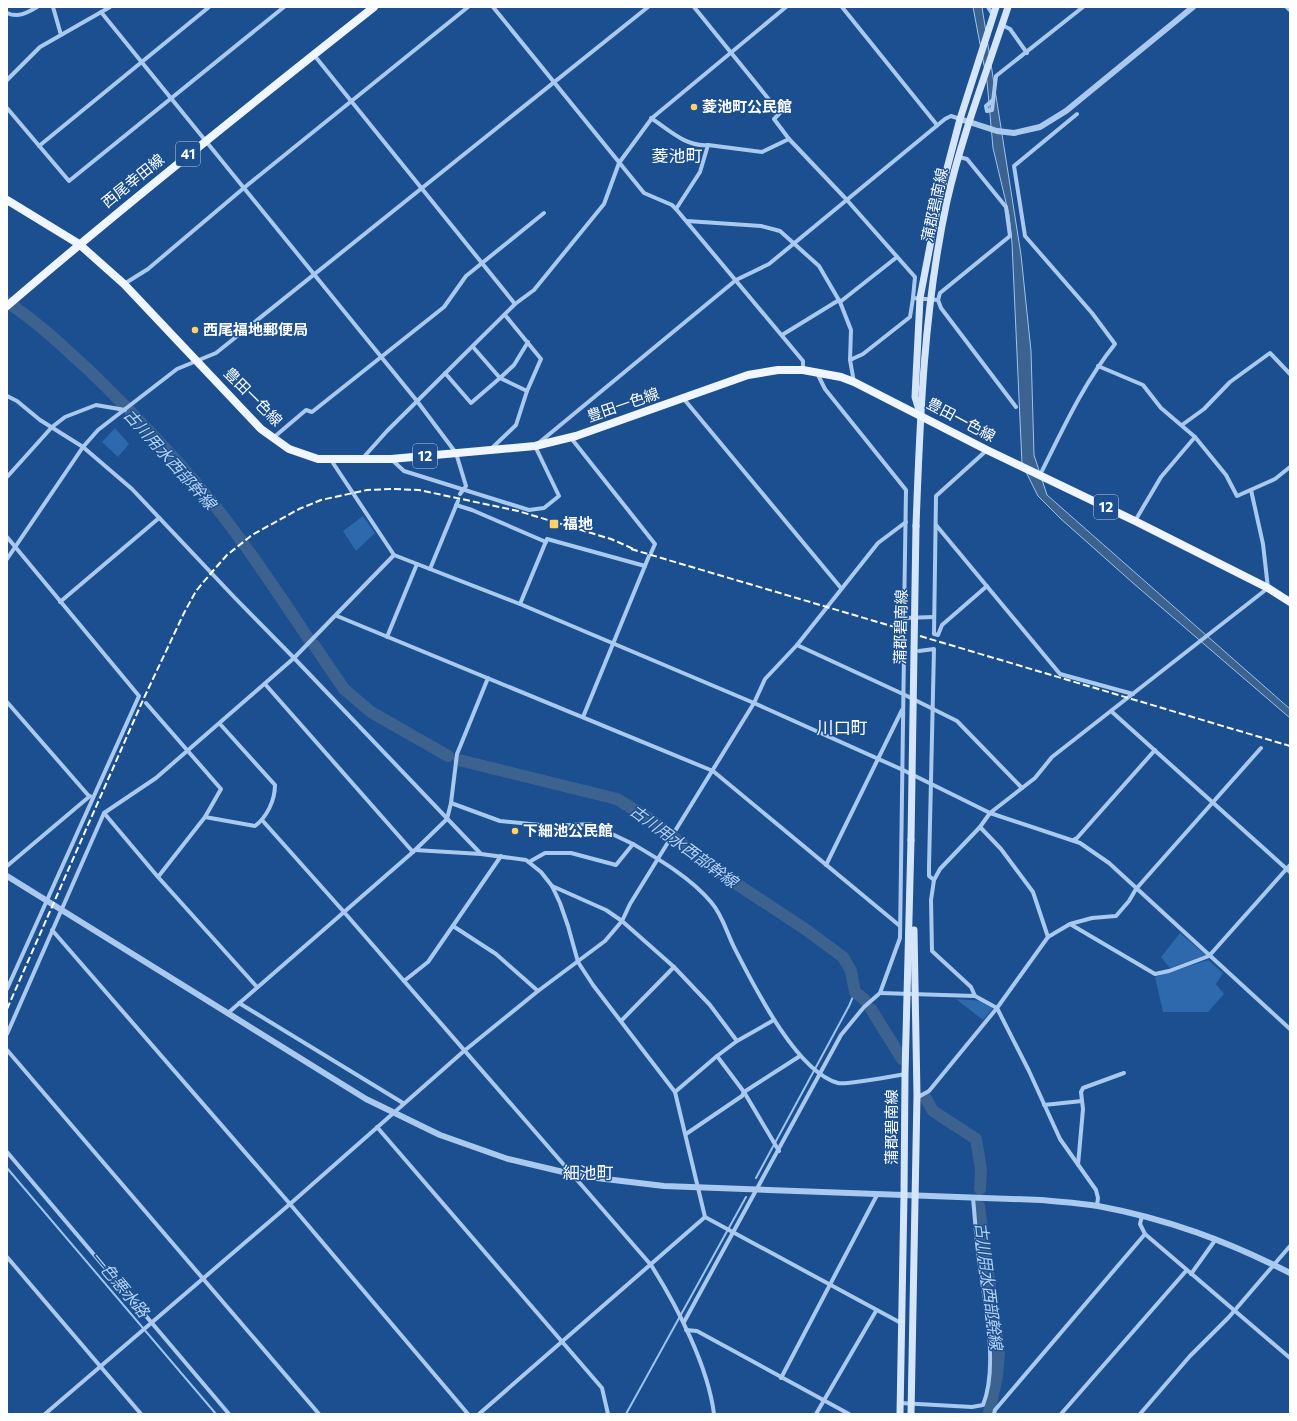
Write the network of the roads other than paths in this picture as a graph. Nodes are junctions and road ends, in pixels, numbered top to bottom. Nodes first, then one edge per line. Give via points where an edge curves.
1 (37, 7) edge
2 (52, 7) edge
3 (110, 7) edge
4 (209, 7) edge
5 (284, 7) edge
6 (374, 7) edge
7 (468, 7) edge
8 (493, 7) edge
9 (648, 7) edge
10 (694, 7) edge
11 (786, 7) edge
12 (842, 7) edge
13 (988, 7) edge
14 (996, 7) edge
15 (1008, 7) edge
16 (1083, 7) edge
17 (1193, 7) edge
18 (101, 12) junction
19 (7, 13) edge
20 (994, 15) junction
21 (1002, 25) junction
22 (61, 35) junction
23 (732, 52) junction
24 (1027, 53) junction
25 (314, 55) junction
26 (142, 62) junction
27 (7, 80) edge
28 (555, 83) junction
29 (171, 98) junction
30 (993, 100) dead end
31 (351, 102) junction
32 (7, 108) edge
33 (1077, 114) dead end
34 (651, 118) junction
35 (960, 120) junction
36 (970, 123) junction
37 (937, 125) junction
38 (789, 139) junction
39 (206, 140) junction
40 (708, 145) junction
41 (39, 146) junction
42 (959, 157) junction
43 (619, 163) junction
44 (245, 187) junction
45 (422, 190) junction
46 (846, 199) junction
47 (7, 200) edge
48 (676, 209) junction
49 (544, 213) dead end
50 (687, 221) junction
51 (794, 243) junction
52 (79, 244) junction
53 (897, 257) junction
54 (482, 263) junction
55 (314, 274) junction
56 (736, 280) junction
57 (124, 284) junction
58 (917, 298) junction
59 (929, 300) junction
60 (938, 300) junction
61 (840, 301) junction
62 (515, 304) junction
63 (7, 306) edge
64 (505, 314) junction
65 (782, 335) junction
66 (528, 342) junction
67 (472, 347) junction
68 (382, 357) junction
69 (196, 360) junction
70 (850, 360) junction
71 (1098, 366) junction
72 (803, 370) junction
73 (816, 372) junction
74 (445, 373) junction
75 (1290, 374) edge
76 (500, 378) junction
77 (854, 382) junction
78 (527, 391) junction
79 (7, 396) edge
80 (683, 398) junction
81 (418, 401) junction
82 (1016, 407) dead end
83 (125, 410) junction
84 (920, 414) junction
85 (1182, 425) junction
86 (52, 427) junction
87 (571, 437) junction
88 (1195, 437) junction
89 (273, 438) junction
90 (535, 446) junction
91 (83, 447) junction
92 (491, 448) junction
93 (987, 450) junction
94 (456, 453) junction
95 (361, 459) junction
96 (391, 459) junction
97 (331, 460) junction
98 (1290, 467) edge
99 (1040, 475) junction
100 (7, 477) edge
101 (465, 489) junction
102 (1251, 490) junction
103 (460, 494) dead end
104 (159, 518) junction
105 (1135, 521) junction
106 (906, 522) junction
107 (936, 525) junction
108 (7, 537) edge
109 (546, 542) junction
110 (16, 546) junction
111 (394, 555) junction
112 (7, 559) edge
113 (417, 564) junction
114 (646, 566) junction
115 (430, 569) junction
116 (987, 586) junction
117 (841, 588) junction
118 (1268, 588) junction
119 (1289, 600) edge
120 (60, 602) junction
121 (520, 604) junction
122 (337, 616) junction
123 (934, 617) junction
124 (387, 637) junction
125 (612, 644) junction
126 (797, 645) junction
127 (919, 651) dead end
128 (904, 652) dead end
129 (294, 658) junction
130 (488, 678) junction
131 (265, 684) junction
132 (904, 694) junction
133 (1133, 694) junction
134 (7, 702) edge
135 (146, 703) dead end
136 (754, 703) junction
137 (903, 708) junction
138 (932, 708) junction
139 (1111, 711) junction
140 (582, 717) junction
141 (220, 724) junction
142 (1261, 748) dead end
143 (1155, 750) junction
144 (186, 751) junction
145 (878, 759) junction
146 (903, 770) junction
147 (713, 771) junction
148 (929, 784) junction
149 (1022, 788) junction
150 (91, 796) junction
151 (1214, 802) junction
152 (452, 803) junction
153 (104, 813) junction
154 (990, 813) junction
155 (205, 817) junction
156 (447, 819) junction
157 (262, 820) junction
158 (980, 827) junction
159 (1072, 840) junction
160 (633, 844) junction
161 (414, 851) junction
162 (481, 854) junction
163 (501, 856) junction
164 (657, 858) junction
165 (530, 862) junction
166 (826, 865) junction
167 (7, 866) edge
168 (1289, 869) edge
169 (7, 876) edge
170 (158, 877) junction
171 (934, 880) junction
172 (552, 886) junction
173 (1136, 889) junction
174 (46, 901) junction
175 (61, 910) junction
176 (344, 912) junction
177 (622, 921) junction
178 (1070, 924) junction
179 (453, 926) junction
180 (900, 926) junction
181 (52, 930) junction
182 (1048, 936) junction
183 (1209, 956) junction
184 (578, 962) junction
185 (674, 967) junction
186 (404, 981) junction
187 (257, 987) junction
188 (7, 989) edge
189 (538, 991) junction
190 (880, 993) junction
191 (911, 994) junction
192 (975, 996) junction
193 (239, 1003) junction
194 (997, 1008) junction
195 (228, 1013) junction
196 (621, 1020) junction
197 (774, 1020) junction
198 (1290, 1029) edge
199 (7, 1034) edge
200 (737, 1041) junction
201 (7, 1050) edge
202 (464, 1051) junction
203 (717, 1056) junction
204 (800, 1056) junction
205 (820, 1072) junction
206 (1124, 1073) dead end
207 (905, 1074) junction
208 (675, 1092) junction
209 (744, 1092) junction
210 (917, 1096) junction
211 (1082, 1101) junction
212 (403, 1103) junction
213 (1044, 1105) junction
214 (392, 1113) junction
215 (377, 1127) junction
216 (686, 1134) junction
217 (778, 1149) junction
218 (7, 1152) edge
219 (1078, 1165) junction
220 (572, 1175) junction
221 (698, 1187) junction
222 (758, 1189) junction
223 (877, 1195) junction
224 (904, 1195) junction
225 (915, 1195) junction
226 (974, 1198) junction
227 (290, 1204) junction
228 (1096, 1206) junction
229 (1142, 1216) junction
230 (705, 1217) junction
231 (732, 1232) junction
232 (1145, 1234) junction
233 (1216, 1239) junction
234 (1290, 1246) edge
235 (7, 1256) edge
236 (1273, 1264) junction
237 (651, 1265) junction
238 (1186, 1271) junction
239 (1290, 1273) edge
240 (1191, 1274) junction
241 (202, 1278) junction
242 (831, 1284) junction
243 (1234, 1310) junction
244 (876, 1311) junction
245 (683, 1321) junction
246 (152, 1322) junction
247 (901, 1323) junction
248 (686, 1330) junction
249 (562, 1341) junction
250 (1290, 1358) edge
251 (100, 1367) junction
252 (781, 1378) junction
253 (824, 1401) junction
254 (900, 1403) junction
255 (911, 1404) junction
256 (45, 1414) edge
257 (141, 1414) edge
258 (229, 1414) edge
259 (319, 1414) edge
260 (468, 1414) edge
261 (479, 1414) edge
262 (608, 1414) edge
263 (714, 1414) edge
264 (816, 1414) edge
265 (849, 1414) edge
266 (900, 1414) edge
267 (911, 1414) edge
268 (994, 1414) edge
269 (1061, 1414) edge
270 (1140, 1414) edge

1 - 19 street via 26,14 14,16
2 - 22 street
3 - 18 street
4 - 26 street
5 - 29 street
6 - 25 main road, 西尾幸田線 / 41
7 - 31 street
8 - 28 street
9 - 28 street
10 - 23 street
11 - 23 street
12 - 37 street
13 - 20 street
14 - 20 main road, 蒲郡碧南線
15 - 21 main road, 蒲郡碧南線
16 - 24 street
17 - 36 street via 1066,111 1040,127 1014,133
18 - 22 street
18 - 26 street
20 - 35 main road, 蒲郡碧南線
21 - 24 street via 1010,29
21 - 36 main road, 蒲郡碧南線
22 - 27 street via 40,47
23 - 34 street
23 - 38 street via 780,113 774,119
24 - 30 street via 996,76
25 - 31 street
25 - 39 main road, 西尾幸田線 / 41
26 - 29 street
26 - 41 street
28 - 43 street
28 - 45 street
29 - 39 street
29 - 41 street via 69,181
31 - 44 street
31 - 45 street
32 - 41 street
33 - 71 street via 1014,166 1025,236 1092,313 1115,344
34 - 40 street via 687,142 700,146
34 - 43 street
35 - 36 street
35 - 37 street via 951,116
35 - 58 main road, 蒲郡碧南線 via 939,198
36 - 42 main road, 蒲郡碧南線
37 - 46 street
38 - 40 street via 762,152
38 - 46 street
39 - 44 street
39 - 52 main road, 西尾幸田線 / 41
40 - 48 street via 700,172
42 - 59 main road, 蒲郡碧南線 via 947,200
42 - 60 street via 967,159 1006,207 1010,236 940,293
43 - 48 street via 644,193
43 - 62 street via 604,204 534,290
44 - 55 street
44 - 57 street via 148,269
45 - 54 street
45 - 55 street
46 - 51 street
46 - 53 street
47 - 52 main road, 豊田一色線 / 12
48 - 50 street
49 - 54 street
50 - 51 street via 762,226 780,231
50 - 56 street
51 - 56 street via 769,264
51 - 61 street via 819,266
52 - 57 main road, 豊田一色線 / 12
52 - 63 main road, 西尾幸田線 / 41
53 - 58 street via 915,277
53 - 61 street
54 - 62 street
54 - 68 street via 466,276 444,307
55 - 68 street
55 - 69 street via 216,353
56 - 65 street
56 - 90 street
57 - 69 main road, 豊田一色線 / 12
58 - 59 street
58 - 70 street via 910,317 864,354
58 - 84 main road, 蒲郡碧南線 via 915,396
59 - 60 street
59 - 84 main road, 蒲郡碧南線
60 - 82 street via 941,308
61 - 65 street
61 - 70 street via 851,330
62 - 64 street
64 - 66 street
64 - 67 street
65 - 72 street via 803,361
66 - 76 street via 514,365
66 - 78 street via 541,359
67 - 74 street
67 - 76 street
68 - 81 street
68 - 89 street via 312,412 306,410
69 - 83 street via 177,369
69 - 89 main road, 豊田一色線 / 12 via 260,429
70 - 77 street
71 - 85 street via 1143,385 1161,408
71 - 99 street via 1082,391
72 - 73 main road, 豊田一色線 / 12
72 - 80 main road, 豊田一色線 / 12 via 778,370 748,375
73 - 77 main road, 豊田一色線 / 12
73 - 106 street via 825,389 906,490
74 - 76 street via 471,403
74 - 81 street
75 - 85 street via 1270,353 1230,382 1204,409
76 - 78 street
77 - 84 main road, 豊田一色線 / 12
78 - 92 street via 516,425
79 - 86 street via 17,400
80 - 87 main road, 豊田一色線 / 12
80 - 117 street
81 - 94 street
81 - 95 street
83 - 86 street via 96,405 65,416
83 - 91 street via 98,430
84 - 93 main road, 豊田一色線 / 12
84 - 191 main road, 蒲郡碧南線, bridge via 911,840
85 - 88 street
86 - 91 street
86 - 100 street
87 - 90 main road, 豊田一色線 / 12
87 - 114 street via 655,544
88 - 102 street via 1226,475 1237,496
88 - 105 street via 1161,477
89 - 97 main road, 豊田一色線 / 12 via 289,449 318,459
90 - 92 main road, 豊田一色線 / 12
90 - 101 street via 559,496 544,508 529,510
91 - 104 street via 132,489
91 - 110 street
92 - 94 main road, 豊田一色線 / 12
93 - 99 main road, 豊田一色線 / 12
93 - 107 street via 936,496
94 - 96 main road, 豊田一色線 / 12
94 - 101 street via 463,472
95 - 96 main road, 豊田一色線 / 12
95 - 97 main road, 豊田一色線 / 12
96 - 101 street via 404,471
97 - 111 street
98 - 102 street via 1275,479
99 - 105 main road, 豊田一色線 / 12
101 - 103 street
102 - 118 street via 1263,544
104 - 120 street
104 - 129 street
105 - 118 main road, 豊田一色線 / 12
106 - 117 street via 878,543
106 - 123 street via 904,618
107 - 116 street
107 - 123 street
108 - 110 street
109 - 114 street via 547,539
109 - 115 street via 457,503
109 - 121 street
110 - 112 street
110 - 120 street
111 - 113 street
111 - 122 street
113 - 115 street
113 - 124 street
114 - 125 street
115 - 121 street
116 - 123 street via 942,626 938,635 934,634
116 - 133 street via 1060,674
117 - 126 street
118 - 119 main road, 豊田一色線 / 12
118 - 133 street
120 - 150 street via 139,696
121 - 125 street
122 - 124 street
122 - 129 street
124 - 130 street
125 - 136 street
125 - 140 street
126 - 132 street
126 - 136 street via 765,679
127 - 138 street via 934,649
128 - 132 street
129 - 131 street
129 - 156 street
130 - 140 street
130 - 152 street via 457,754
131 - 141 street
131 - 161 street
132 - 137 street
132 - 138 street
133 - 139 street
134 - 150 street
135 - 144 street
136 - 145 street
136 - 147 street
137 - 145 street
137 - 146 street
138 - 148 street
138 - 149 street via 957,721
139 - 143 street
139 - 149 street via 1052,757 1035,778
140 - 147 street
141 - 144 street
141 - 157 street via 275,785 275,796
142 - 151 street
143 - 151 street
143 - 159 street via 1077,838
144 - 153 street via 156,778
144 - 155 street via 221,788
145 - 146 street
145 - 166 street
146 - 148 street
146 - 180 street
147 - 164 street
147 - 166 street
148 - 154 street
148 - 171 street via 929,867 930,876
149 - 154 street
150 - 167 street
150 - 174 street
151 - 168 street
151 - 173 street
152 - 156 street
152 - 160 street via 500,821 551,826 591,824
153 - 170 street
153 - 175 street
154 - 158 street
154 - 159 street
155 - 157 street via 255,826
155 - 170 street
156 - 161 street
156 - 162 street
157 - 176 street
158 - 171 street via 940,869
158 - 182 street via 1001,849 1033,892
159 - 173 street via 1109,863
160 - 164 street
160 - 165 street via 616,865 571,853 545,853
161 - 162 street
161 - 176 street
162 - 163 street
163 - 165 street
163 - 179 street
164 - 177 street
164 - 197 street via 690,882 712,903 726,924 735,950
165 - 172 street
166 - 180 street
168 - 183 street
169 - 174 street
170 - 187 street
171 - 192 street via 931,900 932,952 971,987
172 - 177 street via 606,910
172 - 184 street via 568,926
173 - 178 street via 1116,916 1092,918
173 - 183 street
174 - 175 street
174 - 188 street
175 - 181 street
175 - 195 street
176 - 186 street
176 - 187 street
177 - 184 street via 605,941
177 - 185 street
178 - 182 street
178 - 183 street via 1155,974
179 - 186 street via 428,962
179 - 189 street via 496,954
180 - 190 street via 900,938
181 - 199 street
181 - 227 street
182 - 194 street
183 - 198 street
184 - 189 street
184 - 196 street
185 - 196 street
185 - 200 street via 710,1005
186 - 202 street
187 - 193 street
189 - 202 street
190 - 191 street
190 - 205 street via 864,1007 841,1035
191 - 192 street
191 - 207 main road, 蒲郡碧南線
191 - 210 main road, 蒲郡碧南線
192 - 194 street
193 - 195 street
193 - 212 street
194 - 210 street via 929,1091
194 - 213 street
195 - 214 street
196 - 208 street
197 - 200 street
197 - 204 street
200 - 203 street
201 - 241 street
202 - 212 street
202 - 220 street
203 - 208 street
203 - 209 street
204 - 205 street
204 - 209 street
205 - 207 street via 839,1084
205 - 217 street
206 - 211 street via 1083,1088
207 - 224 main road, 蒲郡碧南線
208 - 216 street
209 - 216 street via 742,1096
209 - 217 street
210 - 225 main road, 蒲郡碧南線
211 - 213 street
211 - 219 street
212 - 214 street
213 - 219 street via 1060,1139
214 - 215 street
214 - 220 street via 465,1145
215 - 227 street
215 - 249 street
216 - 221 street
217 - 222 street
218 - 246 street
219 - 228 street via 1096,1190
220 - 221 street via 613,1181
220 - 237 street
221 - 222 street
221 - 230 street
222 - 223 street
222 - 231 street
223 - 224 street
223 - 242 street
224 - 225 street
224 - 247 main road, 蒲郡碧南線
225 - 226 street
225 - 255 main road, 蒲郡碧南線
226 - 228 street via 1041,1200
226 - 255 street via 977,1247 990,1346 987,1395 983,1405 972,1407
227 - 241 street
227 - 260 street
228 - 229 street
229 - 232 street via 1140,1224
229 - 233 street
230 - 231 street
230 - 237 street
231 - 242 street
231 - 245 street
232 - 238 street
232 - 268 street
233 - 236 street
233 - 240 street
234 - 236 street
235 - 251 street
236 - 239 street
236 - 243 street
237 - 245 street
237 - 249 street
238 - 240 street
238 - 269 street
240 - 243 street
241 - 246 street
241 - 259 street
242 - 244 street
242 - 252 street
243 - 250 street
243 - 270 street
244 - 247 street
244 - 253 street
245 - 248 street
246 - 251 street
246 - 258 street
247 - 254 main road, 蒲郡碧南線
248 - 252 street via 697,1331
248 - 263 street via 704,1373
249 - 261 street
249 - 262 street via 602,1388
251 - 256 street
251 - 257 street
252 - 253 street
253 - 264 street
253 - 265 street
254 - 255 street
254 - 266 main road, 蒲郡碧南線
255 - 267 main road, 蒲郡碧南線

